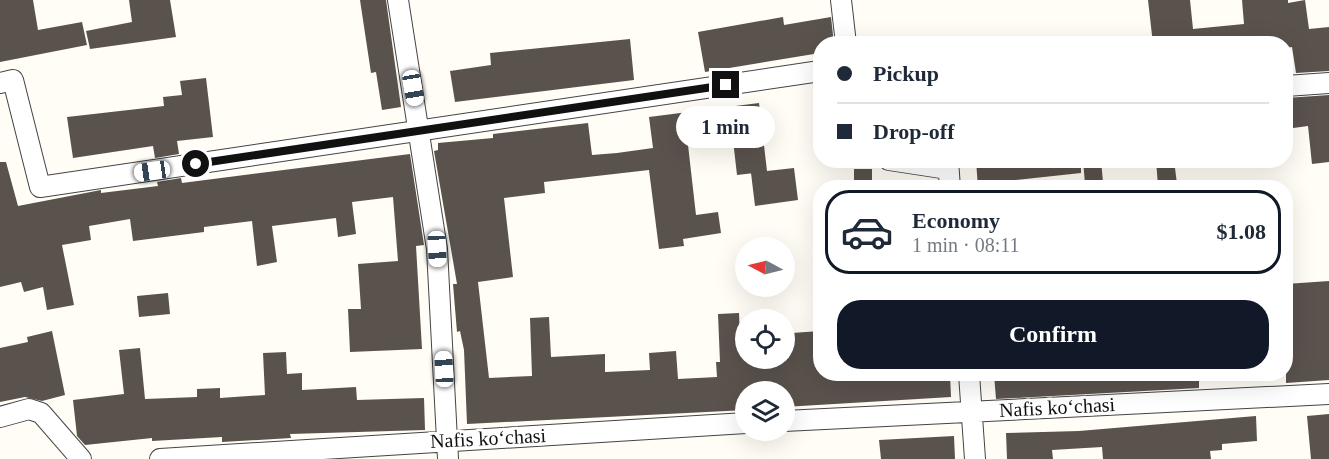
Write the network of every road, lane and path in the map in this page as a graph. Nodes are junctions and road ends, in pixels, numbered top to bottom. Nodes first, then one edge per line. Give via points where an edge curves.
1 (398, 0) edge
2 (841, 0) edge
3 (845, 36) edge
4 (813, 72) edge
5 (0, 83) edge
6 (1329, 83) edge
7 (1293, 86) edge
8 (420, 132) junction
9 (929, 168) edge
10 (949, 172) edge
11 (970, 381) edge
12 (1329, 394) edge
13 (972, 411) junction
14 (0, 417) edge
15 (795, 420) edge
16 (735, 424) edge
17 (448, 449) edge
18 (81, 459) edge
19 (160, 459) edge
20 (975, 459) edge

1 - 8 street
2 - 3 street
4 - 8 street
5 - 8 street via 13,80 40,188
6 - 7 street
8 - 17 street via 437,249
9 - 10 street
11 - 13 street
12 - 13 street, Nafis koʻchasi
13 - 15 street, Nafis koʻchasi
13 - 20 street
14 - 18 street via 29,408 41,414
16 - 17 street, Nafis koʻchasi
17 - 19 street, Nafis koʻchasi

